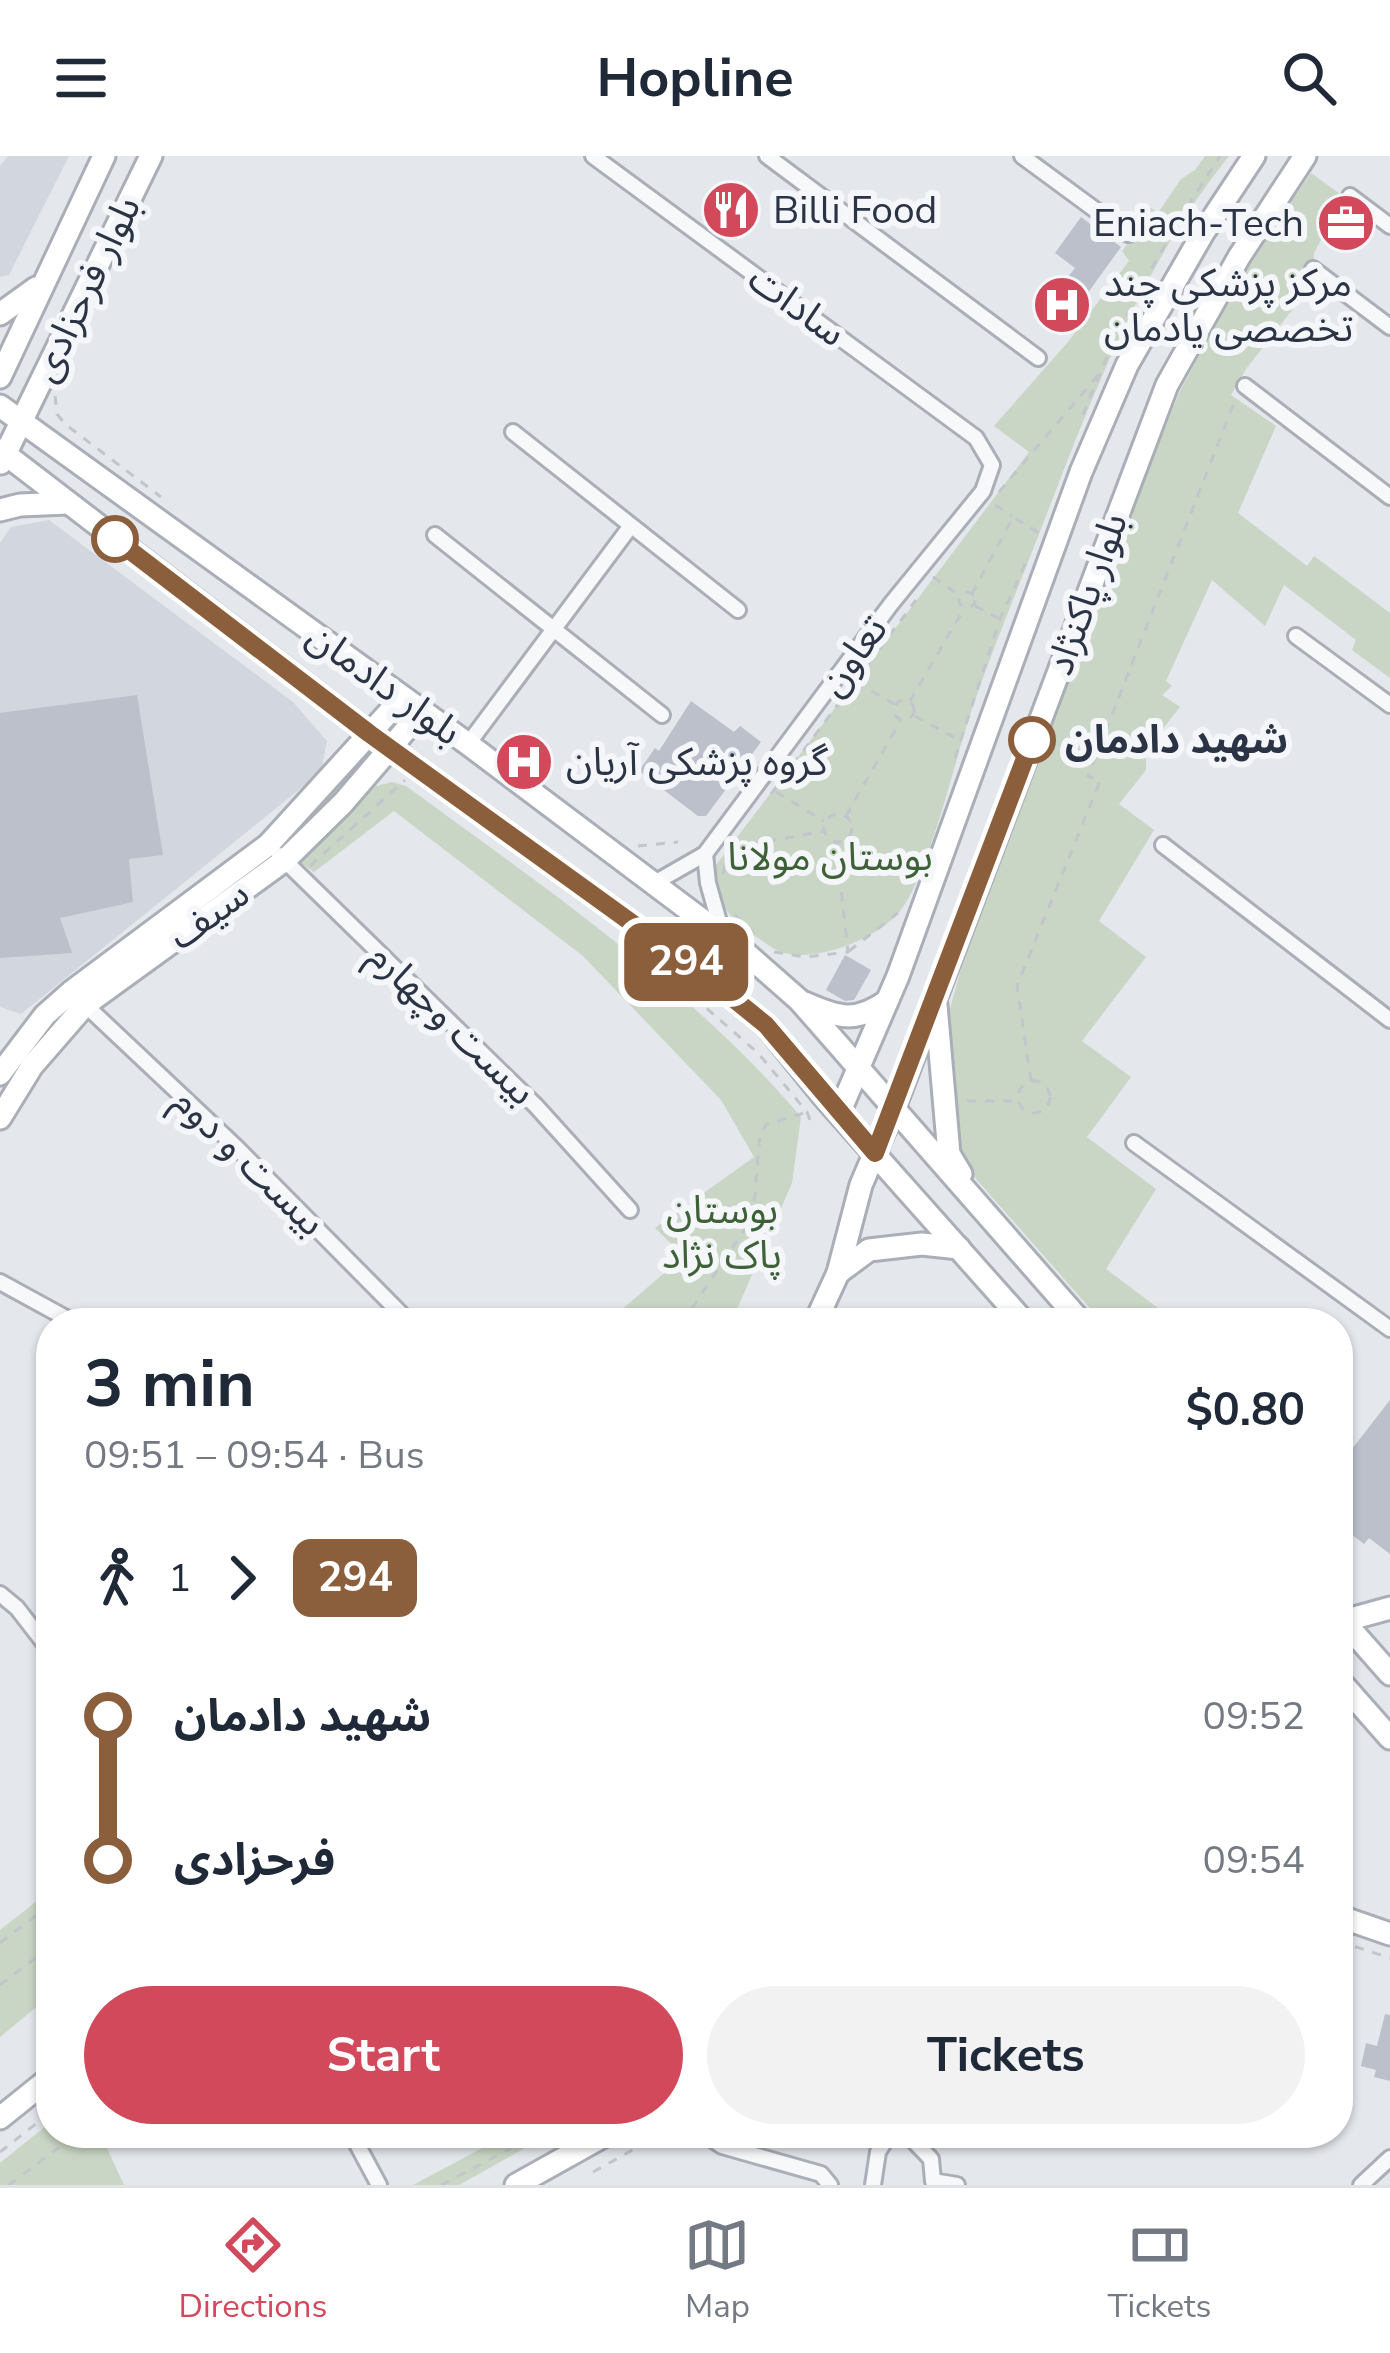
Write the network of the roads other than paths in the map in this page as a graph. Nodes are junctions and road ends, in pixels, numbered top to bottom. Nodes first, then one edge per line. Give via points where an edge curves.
1 (104, 156) edge
2 (151, 156) edge
3 (592, 156) edge
4 (767, 156) edge
5 (1022, 156) edge
6 (1254, 156) edge
7 (1305, 156) edge
8 (1350, 196) dead end
9 (1390, 226) edge
10 (1128, 234) dead end
11 (1312, 269) dead end
12 (45, 279) junction
13 (0, 314) edge
14 (1390, 327) edge
15 (1038, 358) dead end
16 (0, 377) edge
17 (1245, 386) road end
18 (0, 406) edge
19 (22, 422) junction
20 (513, 432) dead end
21 (2, 456) edge
22 (992, 465) joint
23 (1390, 497) edge
24 (68, 503) junction
25 (0, 510) edge
26 (630, 526) junction
27 (435, 535) dead end
28 (738, 610) dead end
29 (556, 630) junction
30 (1296, 636) dead end
31 (402, 698) junction
32 (1390, 704) edge
33 (422, 711) junction
34 (662, 715) dead end
35 (370, 734) junction
36 (468, 744) junction
37 (391, 750) junction
38 (1163, 845) dead end
39 (705, 854) junction
40 (284, 860) junction
41 (651, 885) junction
42 (723, 936) junction
43 (898, 976) junction
44 (78, 998) junction
45 (936, 998) junction
46 (799, 1000) junction
47 (888, 1001) junction
48 (1390, 1021) edge
49 (860, 1070) junction
50 (0, 1074) edge
51 (894, 1108) junction
52 (839, 1113) junction
53 (0, 1118) edge
54 (1134, 1143) dead end
55 (875, 1153) junction
56 (629, 1210) dead end
57 (983, 1210) junction
58 (959, 1248) junction
59 (838, 1273) junction
60 (0, 1282) edge
61 (48, 1308) edge
62 (395, 1308) edge
63 (822, 1308) edge
64 (1012, 1308) edge
65 (1069, 1308) edge
66 (1390, 1329) edge
67 (0, 1594) edge
68 (1390, 1609) edge
69 (1353, 1616) edge
70 (1353, 1632) edge
71 (36, 1633) edge
72 (1390, 1674) edge
73 (1353, 1696) edge
74 (1390, 1738) edge
75 (1353, 1921) edge
76 (1390, 1934) edge
77 (36, 2089) edge
78 (0, 2118) edge
79 (359, 2148) edge
80 (590, 2148) edge
81 (729, 2148) edge
82 (881, 2148) edge
83 (920, 2148) edge
84 (1390, 2158) edge
85 (554, 2176) edge
86 (379, 2185) edge
87 (516, 2185) edge
88 (830, 2185) edge
89 (873, 2185) edge
90 (958, 2185) edge
91 (1361, 2185) edge

1 - 12 main road, بلوار فرحزادی
2 - 19 main road, بلوار فرحزادی
3 - 22 street, سادات via 976,438
4 - 15 street
5 - 10 street
6 - 43 main road, بلوار پاکنژاد via 1118,386
7 - 45 main road, بلوار پاکنژاد via 1167,385
8 - 9 street
11 - 14 street
12 - 13 main road
12 - 16 main road, بلوار فرحزادی
17 - 23 street
18 - 19 main road, بلوار دادمان
19 - 21 main road, بلوار فرحزادی
19 - 31 main road, بلوار دادمان
20 - 26 street
21 - 24 main road, بلوار دادمان
22 - 39 street, تعاون via 983,491
24 - 25 main road
24 - 35 main road, بلوار دادمان
26 - 28 street
26 - 29 street
27 - 29 street
29 - 34 street
29 - 36 street
30 - 32 street
31 - 33 main road, بلوار دادمان
31 - 35 main road, سیف
33 - 36 main road, بلوار دادمان
33 - 37 main road, سیف
35 - 37 main road, بلوار دادمان
35 - 40 main road, سیف
36 - 41 main road, بلوار دادمان
37 - 40 main road, سیف
37 - 52 main road, بلوار دادمان via 708,978 766,1025
38 - 48 street
39 - 41 street, تعاون
39 - 42 street
40 - 44 main road, سیف
40 - 56 street, بیست وچهارم via 536,1106
41 - 42 main road, بلوار دادمان
42 - 46 main road, بلوار دادمان
43 - 45 main road via 913,999
43 - 47 main road, بلوار پاکنژاد
44 - 50 main road, سیف via 44,1015
44 - 53 main road, سیف
44 - 62 street, بیست و دوم
45 - 51 main road, بلوار پاکنژاد
45 - 57 main road via 949,1154
46 - 47 main road via 851,1017
46 - 49 main road, بلوار دادمان
47 - 49 main road, بلوار پاکنژاد
49 - 51 main road, بلوار دادمان
49 - 52 main road, بلوار پاکنژاد
51 - 55 main road, بلوار پاکنژاد
51 - 57 main road, بلوار دادمان
52 - 55 main road, بلوار دادمان
54 - 66 street
55 - 58 main road, بلوار دادمان
55 - 59 main road, بلوار پاکنژاد
57 - 65 main road, بلوار دادمان
58 - 59 main road via 868,1250
58 - 64 main road, بلوار دادمان
59 - 63 main road, بلوار پاکنژاد
60 - 61 street
67 - 71 street
68 - 69 main road
70 - 72 main road
73 - 74 main road
75 - 76 main road
77 - 78 main road
79 - 86 street
80 - 85 main road
81 - 88 street via 820,2174
82 - 89 street
83 - 90 street via 933,2181
84 - 91 street
85 - 87 main road

